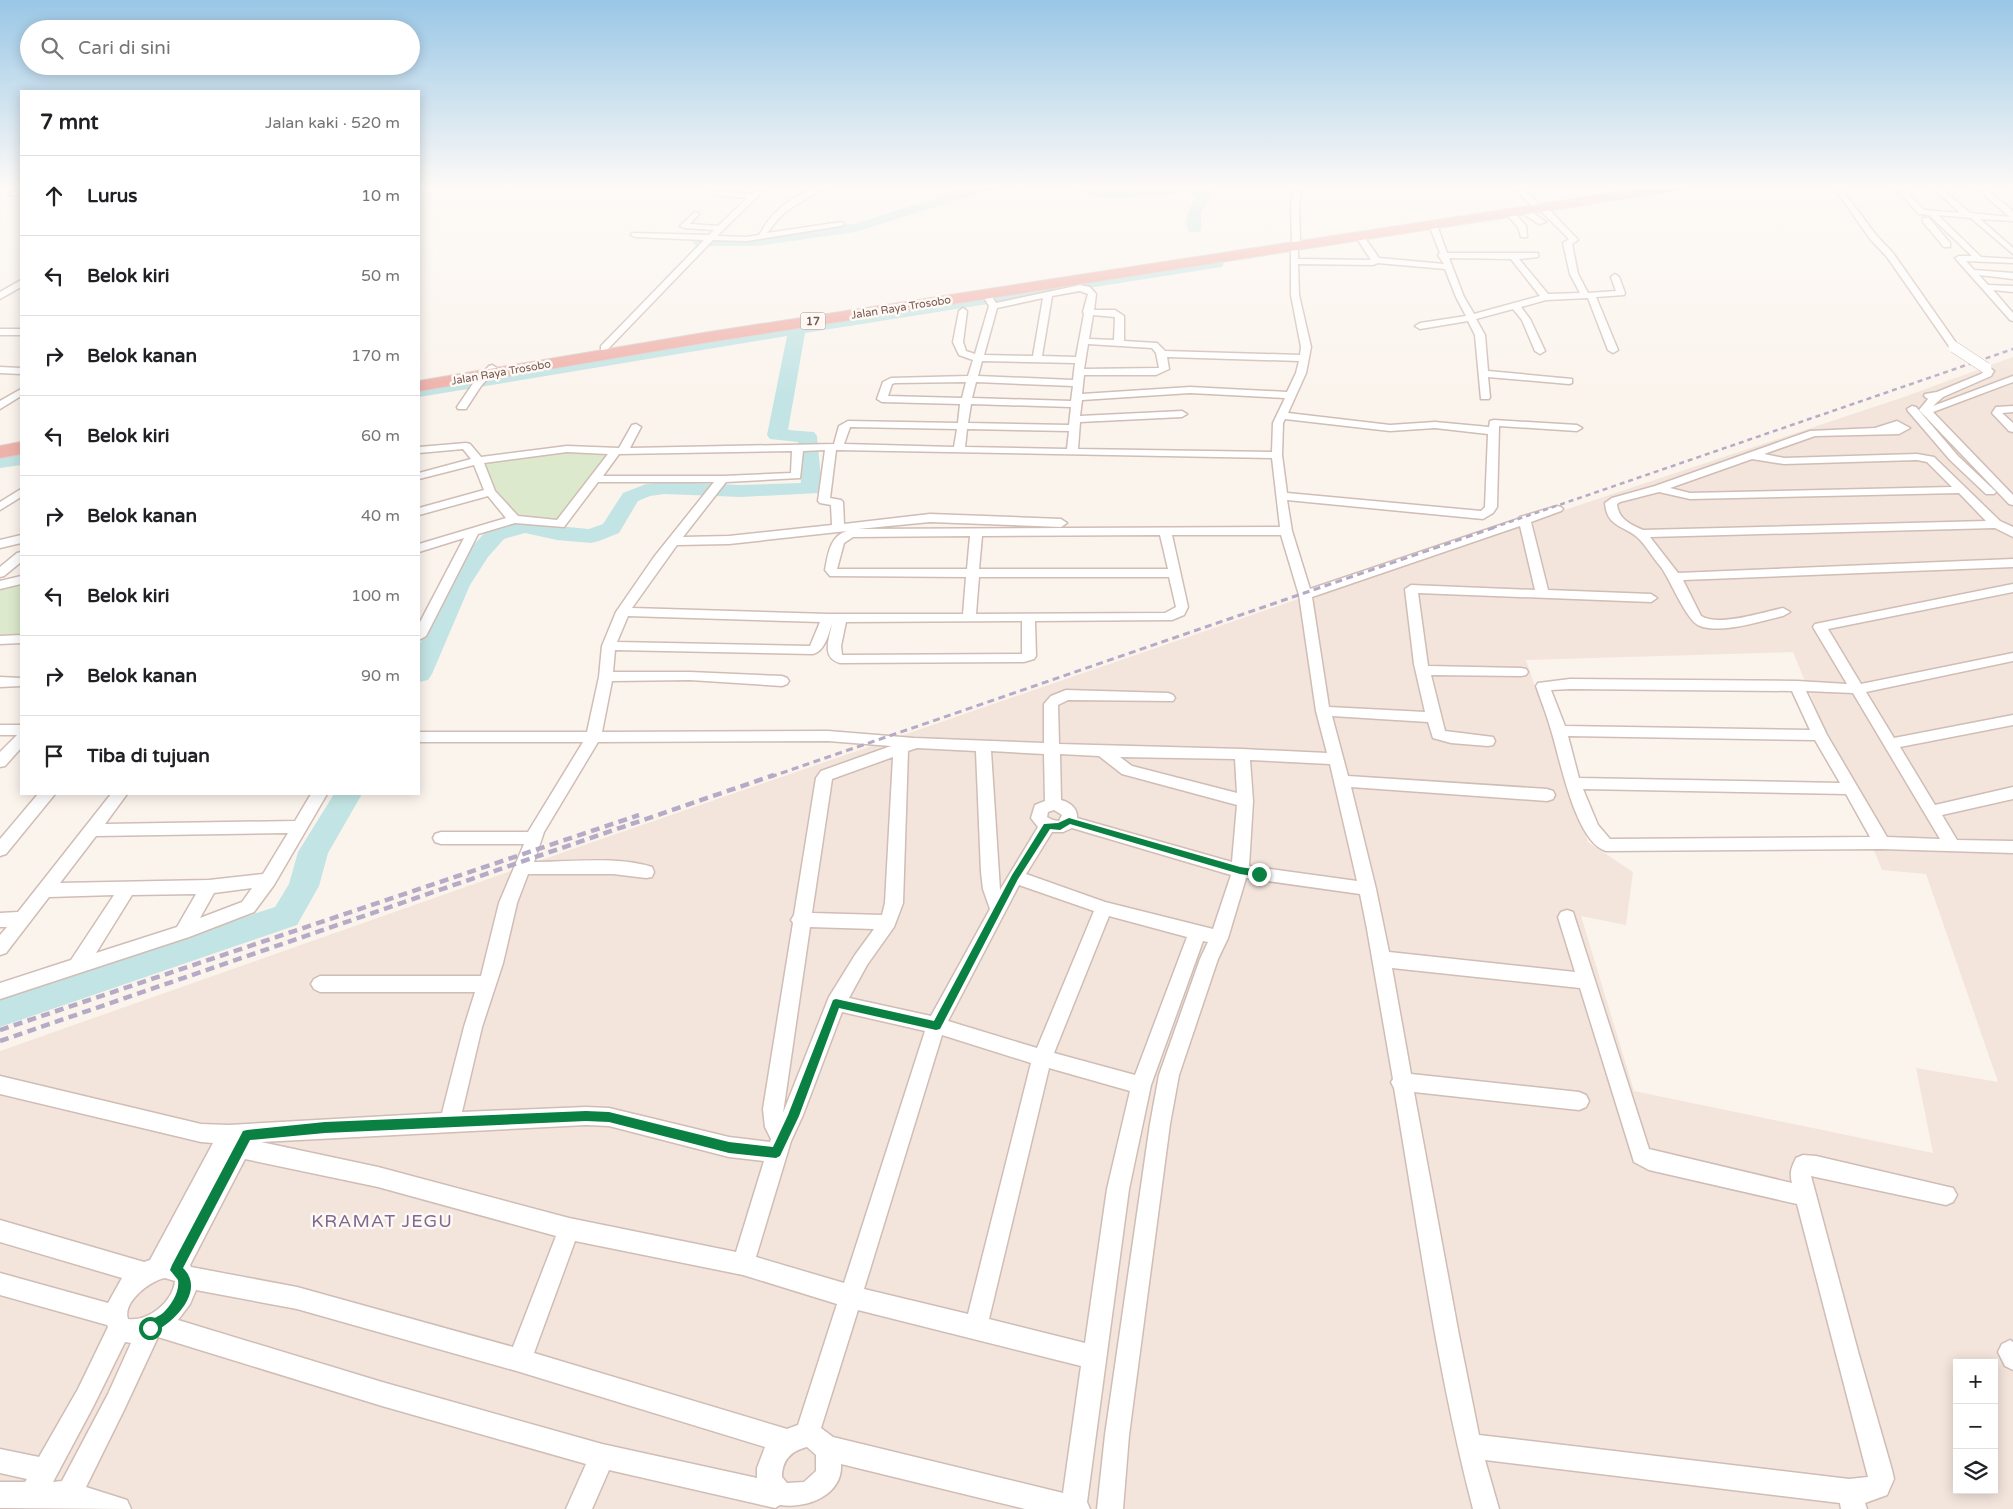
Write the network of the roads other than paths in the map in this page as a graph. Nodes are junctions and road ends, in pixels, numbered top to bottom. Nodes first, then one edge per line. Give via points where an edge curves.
1 (693, 256) edge
2 (1217, 256) edge
3 (1295, 256) edge
4 (1331, 256) edge
5 (1374, 256) edge
6 (1444, 256) edge
7 (1507, 256) edge
8 (1519, 256) edge
9 (1571, 256) edge
10 (1890, 256) edge
11 (1210, 257) junction
12 (1513, 257) junction
13 (1978, 258) joint
14 (1376, 260) junction
15 (2013, 261) edge
16 (1449, 267) junction
17 (1971, 272) junction
18 (2013, 276) edge
19 (1615, 277) dead end
20 (20, 284) edge
21 (1985, 287) junction
22 (2013, 289) edge
23 (1048, 295) junction
24 (1588, 295) junction
25 (0, 296) edge
26 (1546, 297) junction
27 (989, 299) junction
28 (1998, 301) junction
29 (2013, 303) edge
30 (1516, 307) junction
31 (963, 311) dead end
32 (1087, 312) junction
33 (1471, 318) junction
34 (2013, 318) edge
35 (1420, 326) dead end
36 (0, 332) edge
37 (20, 332) edge
38 (1083, 341) junction
39 (1119, 342) junction
40 (604, 348) junction
41 (1613, 350) dead end
42 (1540, 351) dead end
43 (1161, 354) junction
44 (978, 358) junction
45 (1305, 358) junction
46 (1037, 359) junction
47 (1080, 360) junction
48 (0, 370) edge
49 (20, 371) edge
50 (1484, 374) junction
51 (484, 376) junction
52 (1078, 378) junction
53 (2013, 379) edge
54 (420, 380) edge
55 (972, 380) junction
56 (1569, 381) dead end
57 (420, 386) edge
58 (20, 393) edge
59 (1940, 394) junction
60 (1289, 395) junction
61 (1484, 397) dead end
62 (1077, 400) junction
63 (966, 402) junction
64 (1915, 404) junction
65 (0, 406) edge
66 (462, 407) dead end
67 (1928, 407) junction
68 (2013, 409) edge
69 (1182, 414) dead end
70 (1281, 416) junction
71 (1075, 424) junction
72 (963, 425) junction
73 (636, 427) dead end
74 (1577, 428) dead end
75 (2013, 429) edge
76 (1492, 431) junction
77 (1878, 431) dead end
78 (834, 447) junction
79 (20, 448) edge
80 (805, 448) junction
81 (420, 450) edge
82 (959, 450) junction
83 (619, 451) junction
84 (0, 452) edge
85 (1072, 452) junction
86 (20, 453) edge
87 (1277, 456) junction
88 (1749, 456) junction
89 (0, 457) edge
90 (1954, 458) junction
91 (1971, 458) junction
92 (478, 461) junction
93 (420, 476) edge
94 (596, 479) junction
95 (722, 480) junction
96 (1658, 488) junction
97 (1962, 490) junction
98 (490, 492) junction
99 (20, 493) edge
100 (1281, 496) junction
101 (2013, 504) edge
102 (0, 507) edge
103 (1557, 509) dead end
104 (420, 512) edge
105 (514, 519) junction
106 (1524, 519) junction
107 (1996, 524) junction
108 (838, 526) junction
109 (1286, 531) junction
110 (473, 532) junction
111 (976, 533) junction
112 (1166, 533) junction
113 (2013, 533) edge
114 (1640, 534) junction
115 (20, 539) edge
116 (675, 540) junction
117 (0, 544) edge
118 (420, 548) edge
119 (20, 557) edge
120 (2013, 563) edge
121 (0, 573) edge
122 (973, 573) junction
123 (1174, 573) junction
124 (1675, 577) junction
125 (20, 580) edge
126 (0, 586) edge
127 (2013, 588) edge
128 (1305, 595) junction
129 (1543, 595) junction
130 (1651, 598) dead end
131 (623, 612) junction
132 (1782, 612) dead end
133 (969, 616) junction
134 (1028, 617) junction
135 (834, 618) junction
136 (420, 632) edge
137 (20, 639) edge
138 (0, 640) edge
139 (609, 646) junction
140 (2013, 657) edge
141 (1422, 670) junction
142 (1521, 672) dead end
143 (606, 676) junction
144 (782, 681) dead end
145 (0, 682) edge
146 (20, 682) edge
147 (1797, 686) junction
148 (1857, 689) junction
149 (1168, 698) dead end
150 (1323, 711) junction
151 (1434, 718) junction
152 (2013, 720) edge
153 (0, 730) edge
154 (20, 730) edge
155 (1559, 731) junction
156 (1820, 735) junction
157 (420, 737) edge
158 (593, 737) junction
159 (20, 740) edge
160 (1488, 741) dead end
161 (1890, 744) junction
162 (983, 745) junction
163 (909, 746) junction
164 (1052, 748) junction
165 (1103, 751) junction
166 (1242, 754) junction
167 (1336, 759) junction
168 (0, 762) edge
169 (1342, 781) junction
170 (1574, 783) junction
171 (1852, 789) junction
172 (2013, 793) edge
173 (47, 795) edge
174 (118, 795) edge
175 (318, 795) edge
176 (1547, 795) dead end
177 (1245, 801) junction
178 (1053, 804) junction
179 (1931, 812) junction
180 (1069, 821) junction
181 (1048, 826) junction
182 (299, 827) junction
183 (91, 830) junction
184 (441, 838) dead end
185 (533, 838) junction
186 (1882, 843) junction
187 (1952, 846) junction
188 (2013, 847) edge
189 (0, 850) edge
190 (522, 868) junction
191 (1240, 871) junction
192 (646, 872) dead end
193 (1015, 877) junction
194 (268, 880) junction
195 (209, 887) junction
196 (1368, 889) junction
197 (45, 890) junction
198 (126, 890) junction
199 (1104, 908) junction
200 (999, 909) junction
201 (1567, 917) dead end
202 (21, 919) junction
203 (0, 920) edge
204 (800, 920) junction
205 (888, 922) junction
206 (183, 932) junction
207 (1197, 932) junction
208 (1219, 938) junction
209 (0, 948) edge
210 (1381, 960) junction
211 (77, 967) junction
212 (1586, 981) junction
213 (320, 984) dead end
214 (486, 984) junction
215 (0, 991) edge
216 (836, 1003) junction
217 (936, 1026) junction
218 (1042, 1058) junction
219 (1401, 1082) junction
220 (0, 1085) edge
221 (1141, 1085) junction
222 (1579, 1101) dead end
223 (450, 1122) junction
224 (235, 1141) junction
225 (779, 1146) junction
226 (1946, 1195) dead end
227 (1806, 1196) junction
228 (569, 1229) junction
229 (0, 1231) edge
230 (742, 1264) junction
231 (166, 1272) junction
232 (0, 1284) edge
233 (852, 1297) junction
234 (117, 1322) junction
235 (153, 1326) junction
236 (976, 1326) junction
237 (1094, 1357) junction
238 (520, 1360) junction
239 (806, 1441) junction
240 (1469, 1446) junction
241 (602, 1456) junction
242 (0, 1461) edge
243 (44, 1471) junction
244 (0, 1495) edge
245 (775, 1495) junction
246 (1852, 1500) edge
247 (28, 1502) edge
248 (65, 1502) edge
249 (811, 1506) edge
250 (118, 1509) edge
251 (579, 1509) edge
252 (1074, 1509) edge
253 (1110, 1509) edge
254 (1486, 1509) edge

1 - 40 street
2 - 11 highway, Jalan Raya Trosobo / 17
3 - 45 street via 1295,295 1306,347
4 - 14 street via 1373,264
5 - 14 street
6 - 16 street
7 - 12 street
8 - 12 street
9 - 24 street via 1576,280
10 - 59 street, bridge via 1954,346 1989,371
11 - 27 highway, Jalan Raya Trosobo / 17
11 - 40 highway, Jalan Raya Trosobo / 17
12 - 26 street
13 - 15 street
13 - 17 street via 1959,258
14 - 16 street
16 - 33 street
17 - 18 street
17 - 21 street
19 - 24 street via 1621,293
20 - 25 street
21 - 22 street
21 - 28 street
23 - 27 street
23 - 32 street via 1087,289 1092,294
23 - 46 street
24 - 26 street
24 - 41 street
26 - 30 street
27 - 44 street
27 - 51 highway, Jalan Raya Trosobo / 17
28 - 29 street
28 - 34 street
30 - 33 street
30 - 42 street via 1526,319
31 - 44 street via 958,347 962,353
32 - 38 street
32 - 39 street via 1120,316
33 - 35 street
33 - 50 street via 1480,335
36 - 37 street
38 - 39 street
38 - 47 street
39 - 43 street via 1154,345
40 - 51 highway, Jalan Raya Trosobo / 17
43 - 45 street
43 - 52 street via 1162,371
44 - 46 street
44 - 55 street
45 - 60 street
46 - 47 street
47 - 52 street
48 - 49 street
50 - 56 street
50 - 61 street
51 - 54 highway, Jalan Raya Trosobo / 17
51 - 57 highway, Jalan Raya Trosobo / 17
51 - 66 street
52 - 55 street
52 - 62 street
53 - 67 street
55 - 63 street
55 - 63 street via 894,380 888,382 882,399
58 - 65 street
59 - 64 street
59 - 67 street
60 - 62 street via 1190,390
60 - 70 street
62 - 63 street
62 - 71 street
63 - 72 street
64 - 67 street
64 - 90 street
67 - 91 street
68 - 75 street via 2000,409 1996,413
69 - 71 street
70 - 76 street via 1390,428 1435,425
70 - 87 street
71 - 72 street
71 - 85 street
72 - 78 street via 846,424
72 - 82 street
73 - 83 street
74 - 76 street via 1496,422
76 - 100 street via 1491,507 1485,514
77 - 88 street via 1814,433
78 - 80 street
78 - 82 street
78 - 108 street via 824,501 837,502
79 - 84 highway
80 - 83 street
80 - 95 street via 796,476
81 - 92 street via 465,446
82 - 85 street
83 - 92 street via 552,450
83 - 94 street
85 - 87 street
86 - 89 highway
87 - 100 street
88 - 96 street
88 - 97 street via 1791,461 1928,458 1935,461
90 - 91 street
90 - 101 street via 1997,498
91 - 101 street
92 - 93 street
92 - 98 street
94 - 95 street
94 - 105 street via 559,525
95 - 116 street
96 - 97 street via 1690,496
96 - 114 street via 1611,503 1618,521
97 - 107 street
98 - 104 street
98 - 105 street
99 - 102 street
100 - 109 street
103 - 106 street
105 - 110 street
106 - 128 street
106 - 129 street
107 - 113 street
107 - 114 street
108 - 112 street via 952,518 1154,528
108 - 116 street via 729,540
109 - 112 street
109 - 128 street
110 - 118 street
110 - 136 street
111 - 112 street
111 - 122 street
111 - 122 street via 845,534 838,540 831,570 832,573
112 - 123 street
114 - 124 street
115 - 117 street
116 - 131 street
119 - 121 street
120 - 124 street
122 - 123 street
122 - 133 street
123 - 134 street via 1182,607 1179,612 1166,617
124 - 132 street via 1696,618 1708,624 1718,625
125 - 126 street
127 - 148 street via 1820,627
128 - 150 street
129 - 130 street
129 - 141 street via 1411,589
131 - 135 street
131 - 139 street
133 - 134 street
133 - 135 street
134 - 135 street via 1030,652 1024,658 840,659 836,657 834,646
135 - 139 street via 813,650
137 - 138 street
139 - 143 street
140 - 148 street
141 - 142 street
141 - 151 street
143 - 144 street
143 - 158 street
145 - 146 street
147 - 148 street
147 - 155 street via 1543,686
147 - 156 street
148 - 161 street
149 - 164 street via 1066,695 1058,698 1051,704
150 - 151 street
150 - 167 street
151 - 160 street via 1440,736
152 - 161 street
153 - 154 street
155 - 156 street
155 - 170 street
156 - 171 street
157 - 158 street
158 - 163 street via 828,736
158 - 185 street
159 - 168 street
161 - 179 street
162 - 163 street
162 - 164 street
162 - 200 street via 989,872 991,889
163 - 204 street via 824,777
163 - 205 street via 897,807 897,875
164 - 165 street
164 - 178 street
165 - 166 street
165 - 177 street via 1130,772
166 - 167 street
166 - 177 street
167 - 169 street
169 - 176 street
169 - 196 street
170 - 171 street
170 - 186 street via 1591,828 1606,845
171 - 186 street
172 - 179 street
173 - 189 street
174 - 183 street
175 - 182 street
177 - 191 street
178 - 180 street via 1067,809
178 - 181 street via 1039,813 1039,818
179 - 187 street
180 - 181 street via 1060,827
180 - 191 street
181 - 193 street
182 - 183 street
182 - 194 street
183 - 197 street
184 - 185 street
185 - 190 street
186 - 187 street
187 - 188 street
190 - 192 street via 613,868
190 - 214 street via 508,903
191 - 196 street
191 - 208 street
193 - 199 street
193 - 200 street
194 - 195 street
194 - 206 street via 248,907
195 - 198 street
195 - 206 street
196 - 210 street
197 - 198 street
197 - 202 street
198 - 211 street
199 - 207 street
199 - 218 street
200 - 217 street
201 - 212 street
202 - 203 street
202 - 209 street
204 - 205 street
204 - 225 street via 772,1109
205 - 216 street
206 - 211 street
207 - 208 street
207 - 221 street
208 - 253 street via 1169,1075 1117,1435
210 - 212 street
210 - 219 street
211 - 215 street
212 - 227 street via 1641,1155 1649,1160
213 - 214 street
214 - 223 street
216 - 217 street
216 - 225 street
217 - 218 street
217 - 233 street
218 - 221 street
218 - 236 street
219 - 222 street
219 - 240 street
220 - 224 street
221 - 237 street via 1118,1189
223 - 224 street via 288,1130
223 - 225 street via 609,1117 729,1147
224 - 228 street
224 - 231 street
225 - 230 street
226 - 227 street via 1803,1165 1800,1172
227 - 246 street via 1880,1470 1878,1486 1859,1492
228 - 230 street
228 - 238 street
229 - 231 street
230 - 233 street
231 - 234 street via 123,1293 117,1305
231 - 235 street via 185,1286 183,1296 177,1307
231 - 238 street via 297,1298
232 - 234 street
233 - 236 street
233 - 239 street
234 - 235 street via 134,1332
234 - 243 street via 86,1397
235 - 241 street
235 - 248 street
236 - 237 street
237 - 252 street
238 - 239 street
239 - 245 street via 776,1452 770,1466 770,1482
239 - 249 street via 830,1463 827,1481
239 - 252 street
240 - 246 street
240 - 254 street
241 - 245 street
241 - 251 street
242 - 243 street
243 - 247 street
244 - 247 street
245 - 249 street via 792,1505
247 - 248 street
248 - 250 street

